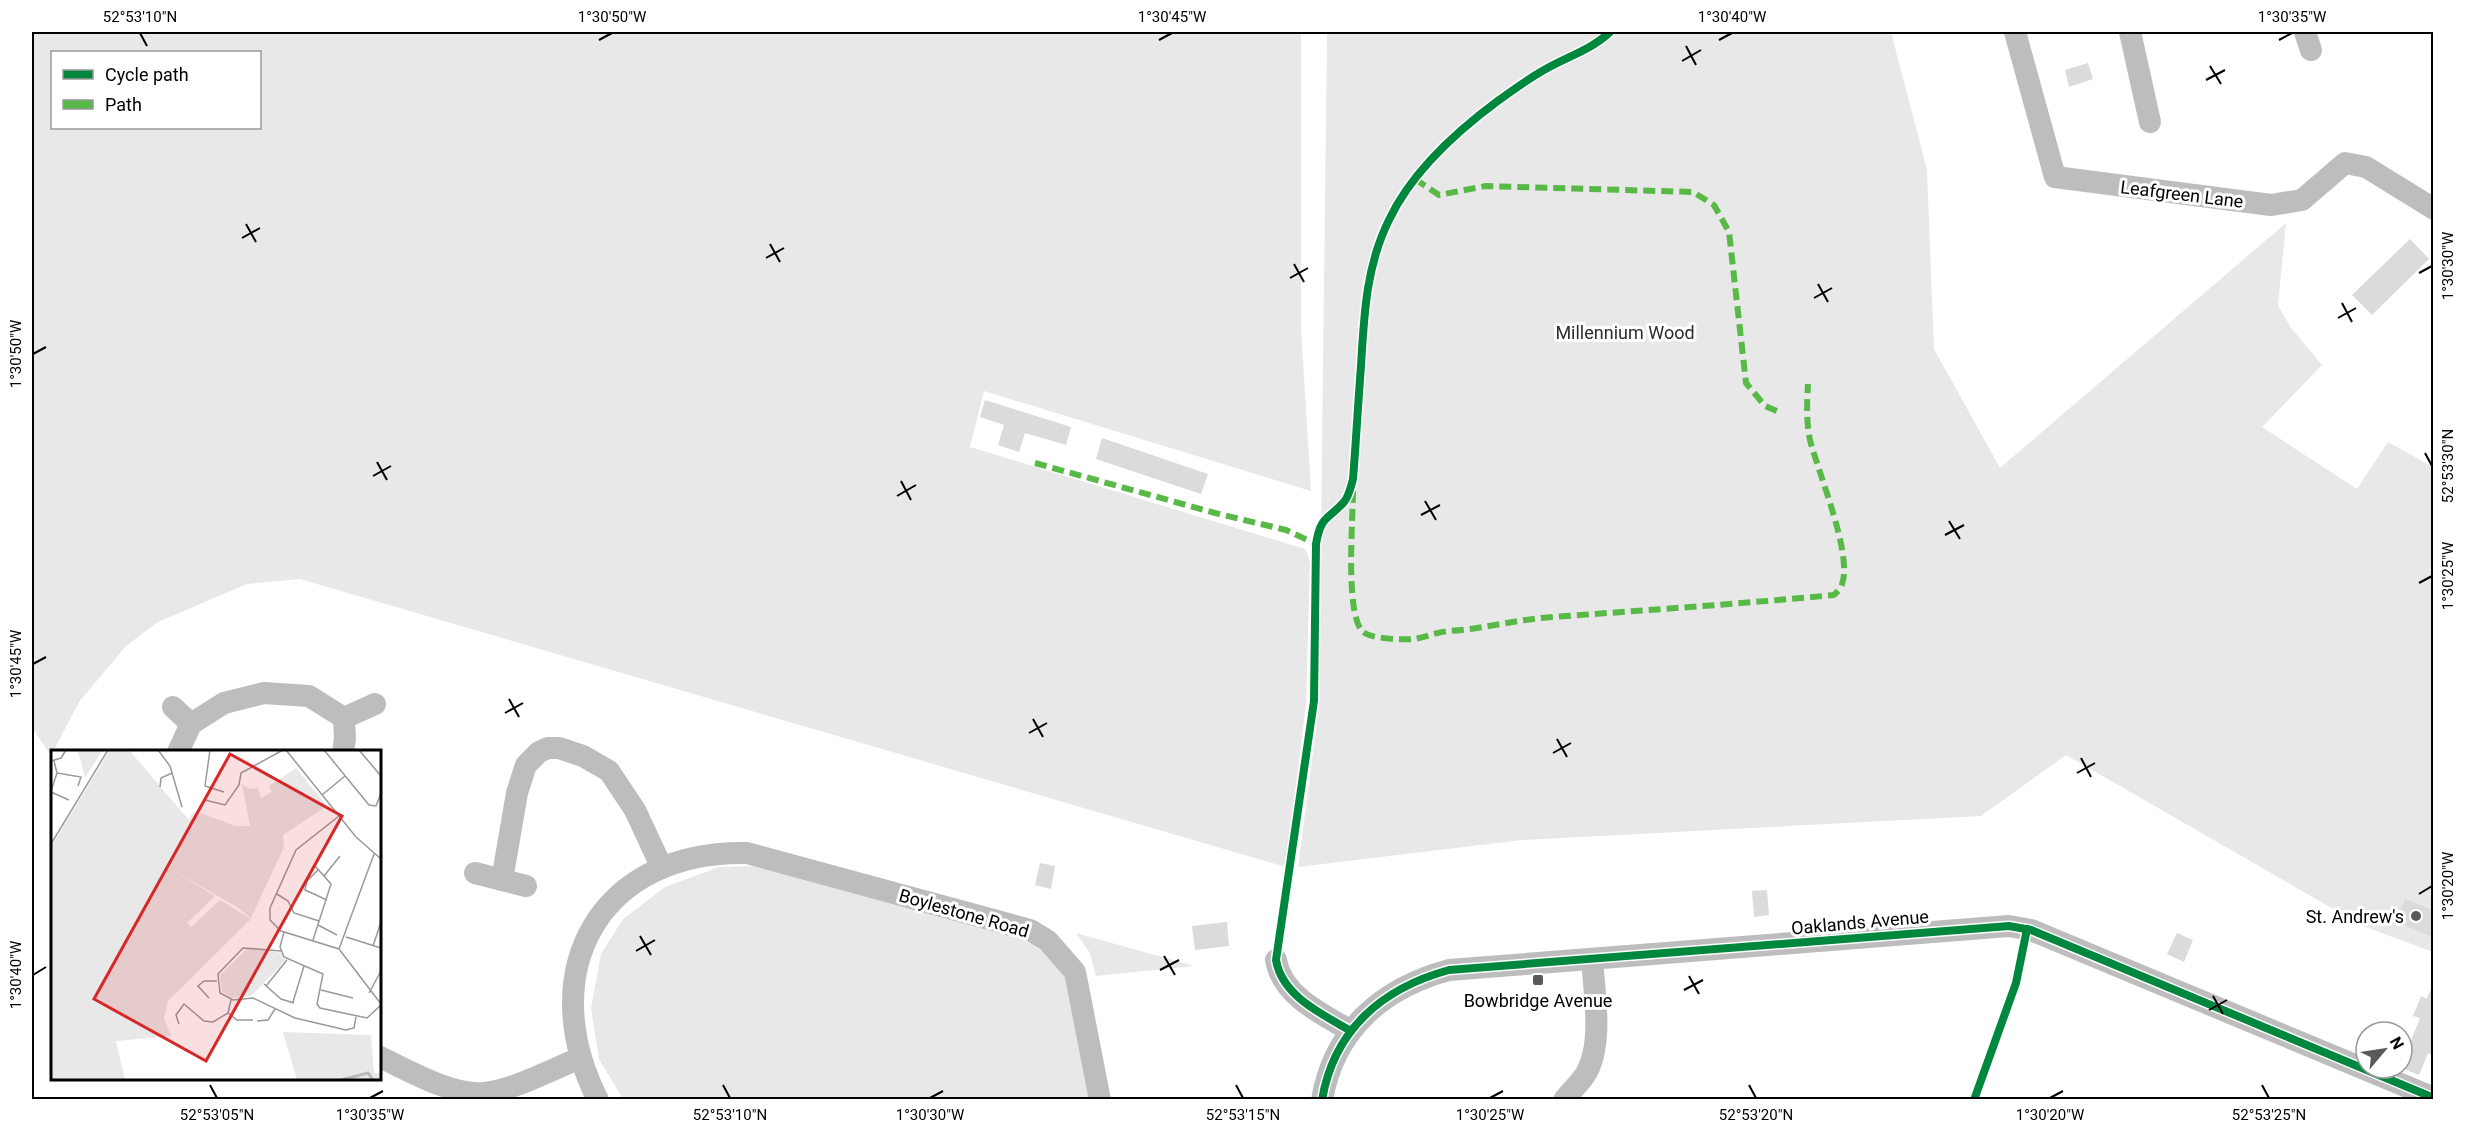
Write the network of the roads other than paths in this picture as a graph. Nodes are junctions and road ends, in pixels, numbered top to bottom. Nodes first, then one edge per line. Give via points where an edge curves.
1 (2015, 32) edge
2 (2130, 32) edge
3 (2150, 122) dead end
4 (2433, 209) edge
5 (375, 704) dead end
6 (173, 707) dead end
7 (344, 718) junction
8 (191, 724) junction
9 (179, 750) edge
10 (343, 750) edge
11 (662, 868) junction
12 (475, 873) dead end
13 (502, 880) junction
14 (526, 886) dead end
15 (1592, 959) junction
16 (1276, 960) dead end
17 (1351, 1031) junction
18 (381, 1057) edge
19 (580, 1058) junction
20 (466, 1096) edge
21 (2433, 1098) edge
22 (598, 1100) edge
23 (1100, 1100) edge
24 (1322, 1100) edge
25 (1564, 1100) edge

1 - 4 street, Leafgreen Lane via 2055,177 2271,205 2302,200 2345,164 2366,167
2 - 3 street
5 - 7 street
6 - 8 street
7 - 8 street via 309,696 264,693 225,703
7 - 10 street
8 - 9 street
11 - 13 street via 635,810 609,771 559,747 539,752 526,765 517,793
11 - 19 street, Boylestone Road via 616,897 582,948 572,994
11 - 23 street, Boylestone Road via 722,852 747,853 1030,930 1048,940 1075,972
12 - 13 street
13 - 14 street
15 - 17 street, Oaklands Avenue via 1449,970 1424,977 1377,1003
15 - 21 street, Oaklands Avenue via 2009,926 2031,930
15 - 25 street via 1597,1021 1593,1048 1586,1074
16 - 17 street via 1288,988
17 - 24 street, Oaklands Avenue via 1333,1063
18 - 20 street
19 - 20 street via 502,1090
19 - 22 street, Boylestone Road

